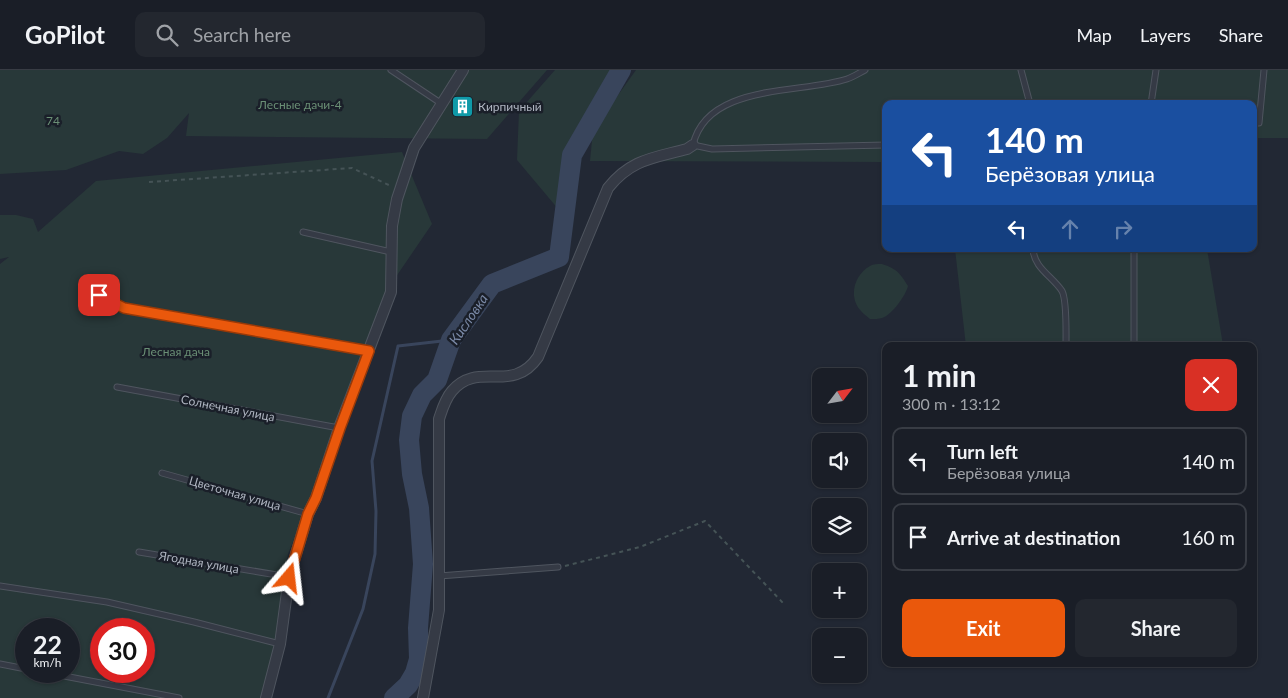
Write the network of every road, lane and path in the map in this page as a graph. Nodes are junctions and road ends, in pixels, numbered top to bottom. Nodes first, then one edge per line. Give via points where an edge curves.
1 (391, 70) edge
2 (463, 70) edge
3 (865, 70) edge
4 (1021, 70) edge
5 (1156, 70) edge
6 (1264, 70) edge
7 (1029, 100) edge
8 (1152, 100) edge
9 (442, 104) junction
10 (1257, 123) edge
11 (693, 145) junction
12 (882, 145) edge
13 (149, 182) dead end
14 (400, 190) junction
15 (303, 232) dead end
16 (391, 252) junction
17 (1033, 252) edge
18 (1134, 252) edge
19 (99, 295) dead end
20 (1066, 342) edge
21 (1134, 342) edge
22 (369, 351) junction
23 (117, 387) dead end
24 (340, 428) junction
25 (162, 473) dead end
26 (308, 514) junction
27 (139, 552) dead end
28 (558, 567) joint
29 (439, 576) junction
30 (289, 578) junction
31 (0, 586) edge
32 (784, 604) dead end
33 (280, 644) junction
34 (0, 664) edge
35 (15, 667) edge
36 (80, 679) edge
37 (179, 698) edge
38 (266, 698) edge
39 (423, 698) edge

1 - 9 lane
2 - 9 street
3 - 11 lane via 847,79 731,102 713,114 700,129
4 - 7 lane
5 - 8 lane
6 - 10 lane
9 - 14 street via 414,148
11 - 12 lane via 712,149
11 - 29 street via 640,161 623,172 608,188 534,364 516,376 473,377 452,390 439,419
13 - 14 path via 352,168
14 - 16 street via 392,226
15 - 16 lane
16 - 22 street via 391,292
17 - 20 lane via 1042,270 1063,292
18 - 21 lane
19 - 22 lane via 124,308
22 - 24 street
23 - 24 lane, Солнечная улица
24 - 26 street
25 - 26 lane, Цветочная улица
26 - 30 street
27 - 30 lane, Ягодная улица
28 - 29 lane
28 - 32 path via 640,547 705,521
29 - 39 street via 439,610
30 - 33 street
31 - 33 lane via 107,602
33 - 38 street
34 - 35 lane
36 - 37 lane

